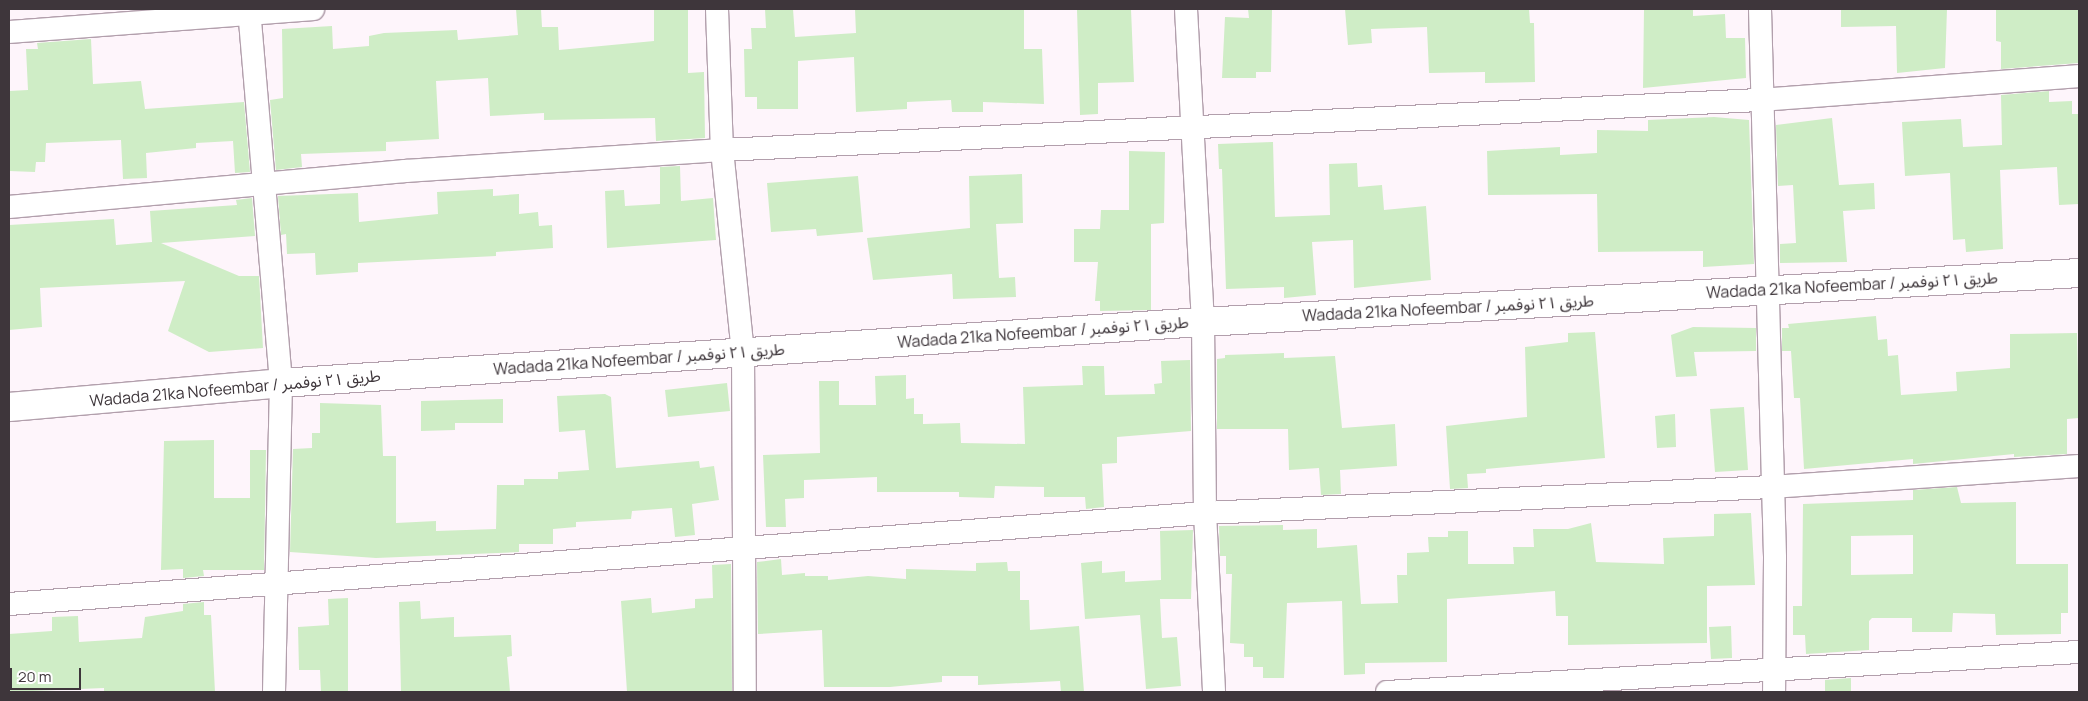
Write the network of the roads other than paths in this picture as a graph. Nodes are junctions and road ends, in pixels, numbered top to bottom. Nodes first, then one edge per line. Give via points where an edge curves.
1 (313, 9) edge
2 (717, 9) edge
3 (1186, 9) edge
4 (1760, 9) edge
5 (250, 11) edge
6 (9, 32) edge
7 (2079, 76) edge
8 (1761, 100) junction
9 (1191, 128) junction
10 (722, 150) junction
11 (266, 186) junction
12 (9, 207) edge
13 (2079, 273) edge
14 (1766, 290) junction
15 (1203, 322) junction
16 (743, 352) junction
17 (281, 383) junction
18 (9, 407) edge
19 (2079, 466) edge
20 (1771, 487) junction
21 (1205, 513) junction
22 (743, 548) junction
23 (279, 584) junction
24 (9, 604) edge
25 (2079, 652) edge
26 (1773, 682) edge
27 (274, 692) edge
28 (745, 692) edge
29 (1214, 692) edge
30 (1387, 692) edge

1 - 5 street
2 - 10 street
3 - 9 street
4 - 8 street
5 - 6 street
5 - 11 street
7 - 8 street
8 - 9 street
8 - 14 street
9 - 10 street
9 - 15 street
10 - 11 street via 405,171
10 - 16 street
11 - 12 street
11 - 17 street
13 - 14 street, Wadada 21ka Nofeembar / طريق ٢١ نوفمبر
14 - 15 street, Wadada 21ka Nofeembar / طريق ٢١ نوفمبر
14 - 20 street
15 - 16 street, Wadada 21ka Nofeembar / طريق ٢١ نوفمبر
15 - 21 street
16 - 17 street, Wadada 21ka Nofeembar / طريق ٢١ نوفمبر
16 - 22 street
17 - 18 street, Wadada 21ka Nofeembar / طريق ٢١ نوفمبر
17 - 23 street
19 - 20 street
20 - 21 street
20 - 26 street via 1775,558
21 - 22 street
21 - 29 street
22 - 23 street
22 - 28 street
23 - 24 street
23 - 27 street
25 - 26 street
26 - 30 street

